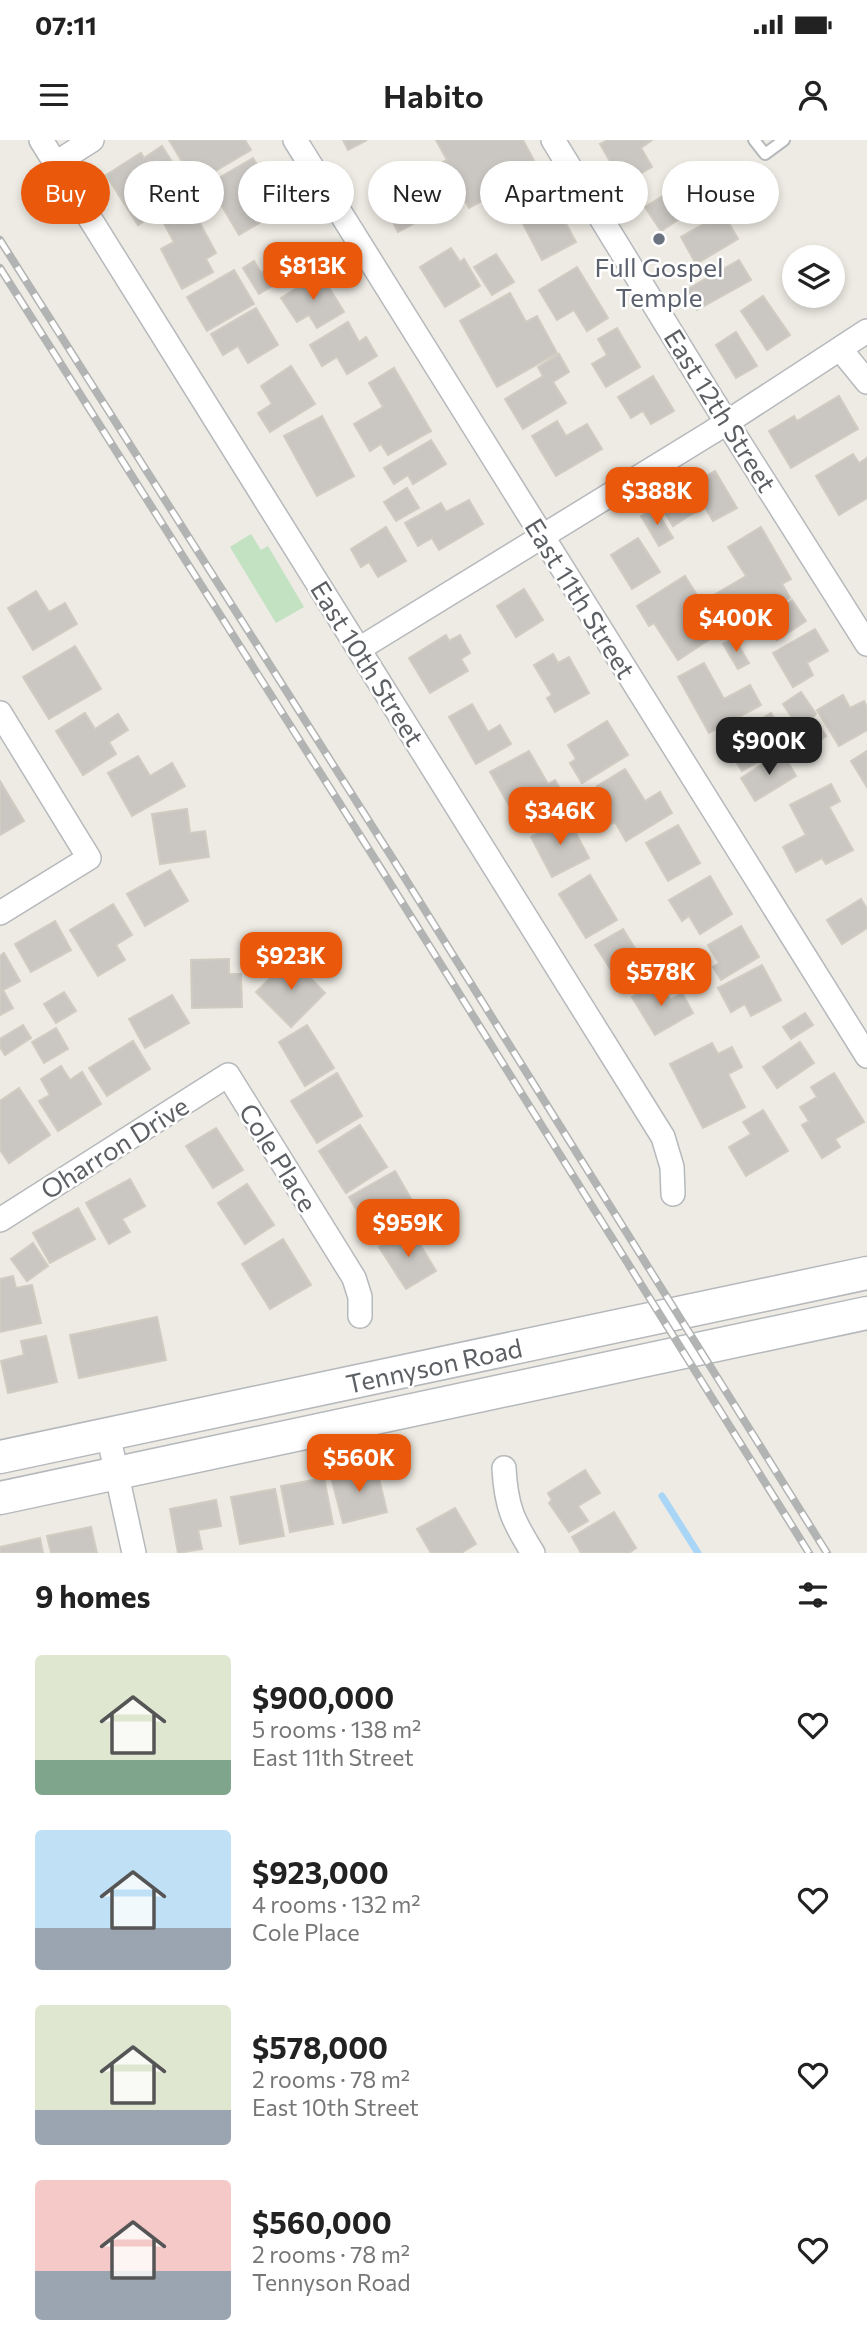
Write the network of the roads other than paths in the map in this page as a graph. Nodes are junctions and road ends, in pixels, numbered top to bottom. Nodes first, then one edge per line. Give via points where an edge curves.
1 (41, 140) edge
2 (92, 140) edge
3 (295, 140) edge
4 (553, 140) edge
5 (754, 140) edge
6 (784, 140) edge
7 (55, 161) edge
8 (59, 161) edge
9 (94, 224) edge
10 (867, 331) edge
11 (841, 350) junction
12 (867, 382) edge
13 (727, 421) junction
14 (542, 536) junction
15 (867, 644) edge
16 (359, 649) junction
17 (0, 713) edge
18 (0, 914) edge
19 (867, 1056) edge
20 (228, 1075) joint
21 (673, 1194) dead end
22 (0, 1220) edge
23 (867, 1272) edge
24 (867, 1313) edge
25 (359, 1316) dead end
26 (108, 1434) junction
27 (0, 1457) edge
28 (504, 1468) dead end
29 (116, 1473) junction
30 (0, 1498) edge
31 (134, 1553) edge
32 (533, 1553) edge

1 - 7 street, East 10th Street
2 - 8 street
3 - 14 street, East 11th Street
4 - 13 street, East 12th Street
5 - 6 lane via 765,154
9 - 16 street, East 10th Street
10 - 11 street
11 - 12 street
11 - 13 street
13 - 14 street
13 - 15 street, East 12th Street
14 - 16 street
14 - 19 street, East 11th Street
16 - 21 street, East 10th Street via 663,1137 672,1167
17 - 18 street via 89,858
20 - 22 street, Oharron Drive
20 - 25 street, Cole Place via 354,1278
23 - 26 main road, Tennyson Road
24 - 29 main road, Tennyson Road
26 - 27 main road, Tennyson Road
26 - 29 street
28 - 32 street via 514,1523
29 - 30 main road, Tennyson Road
29 - 31 street

